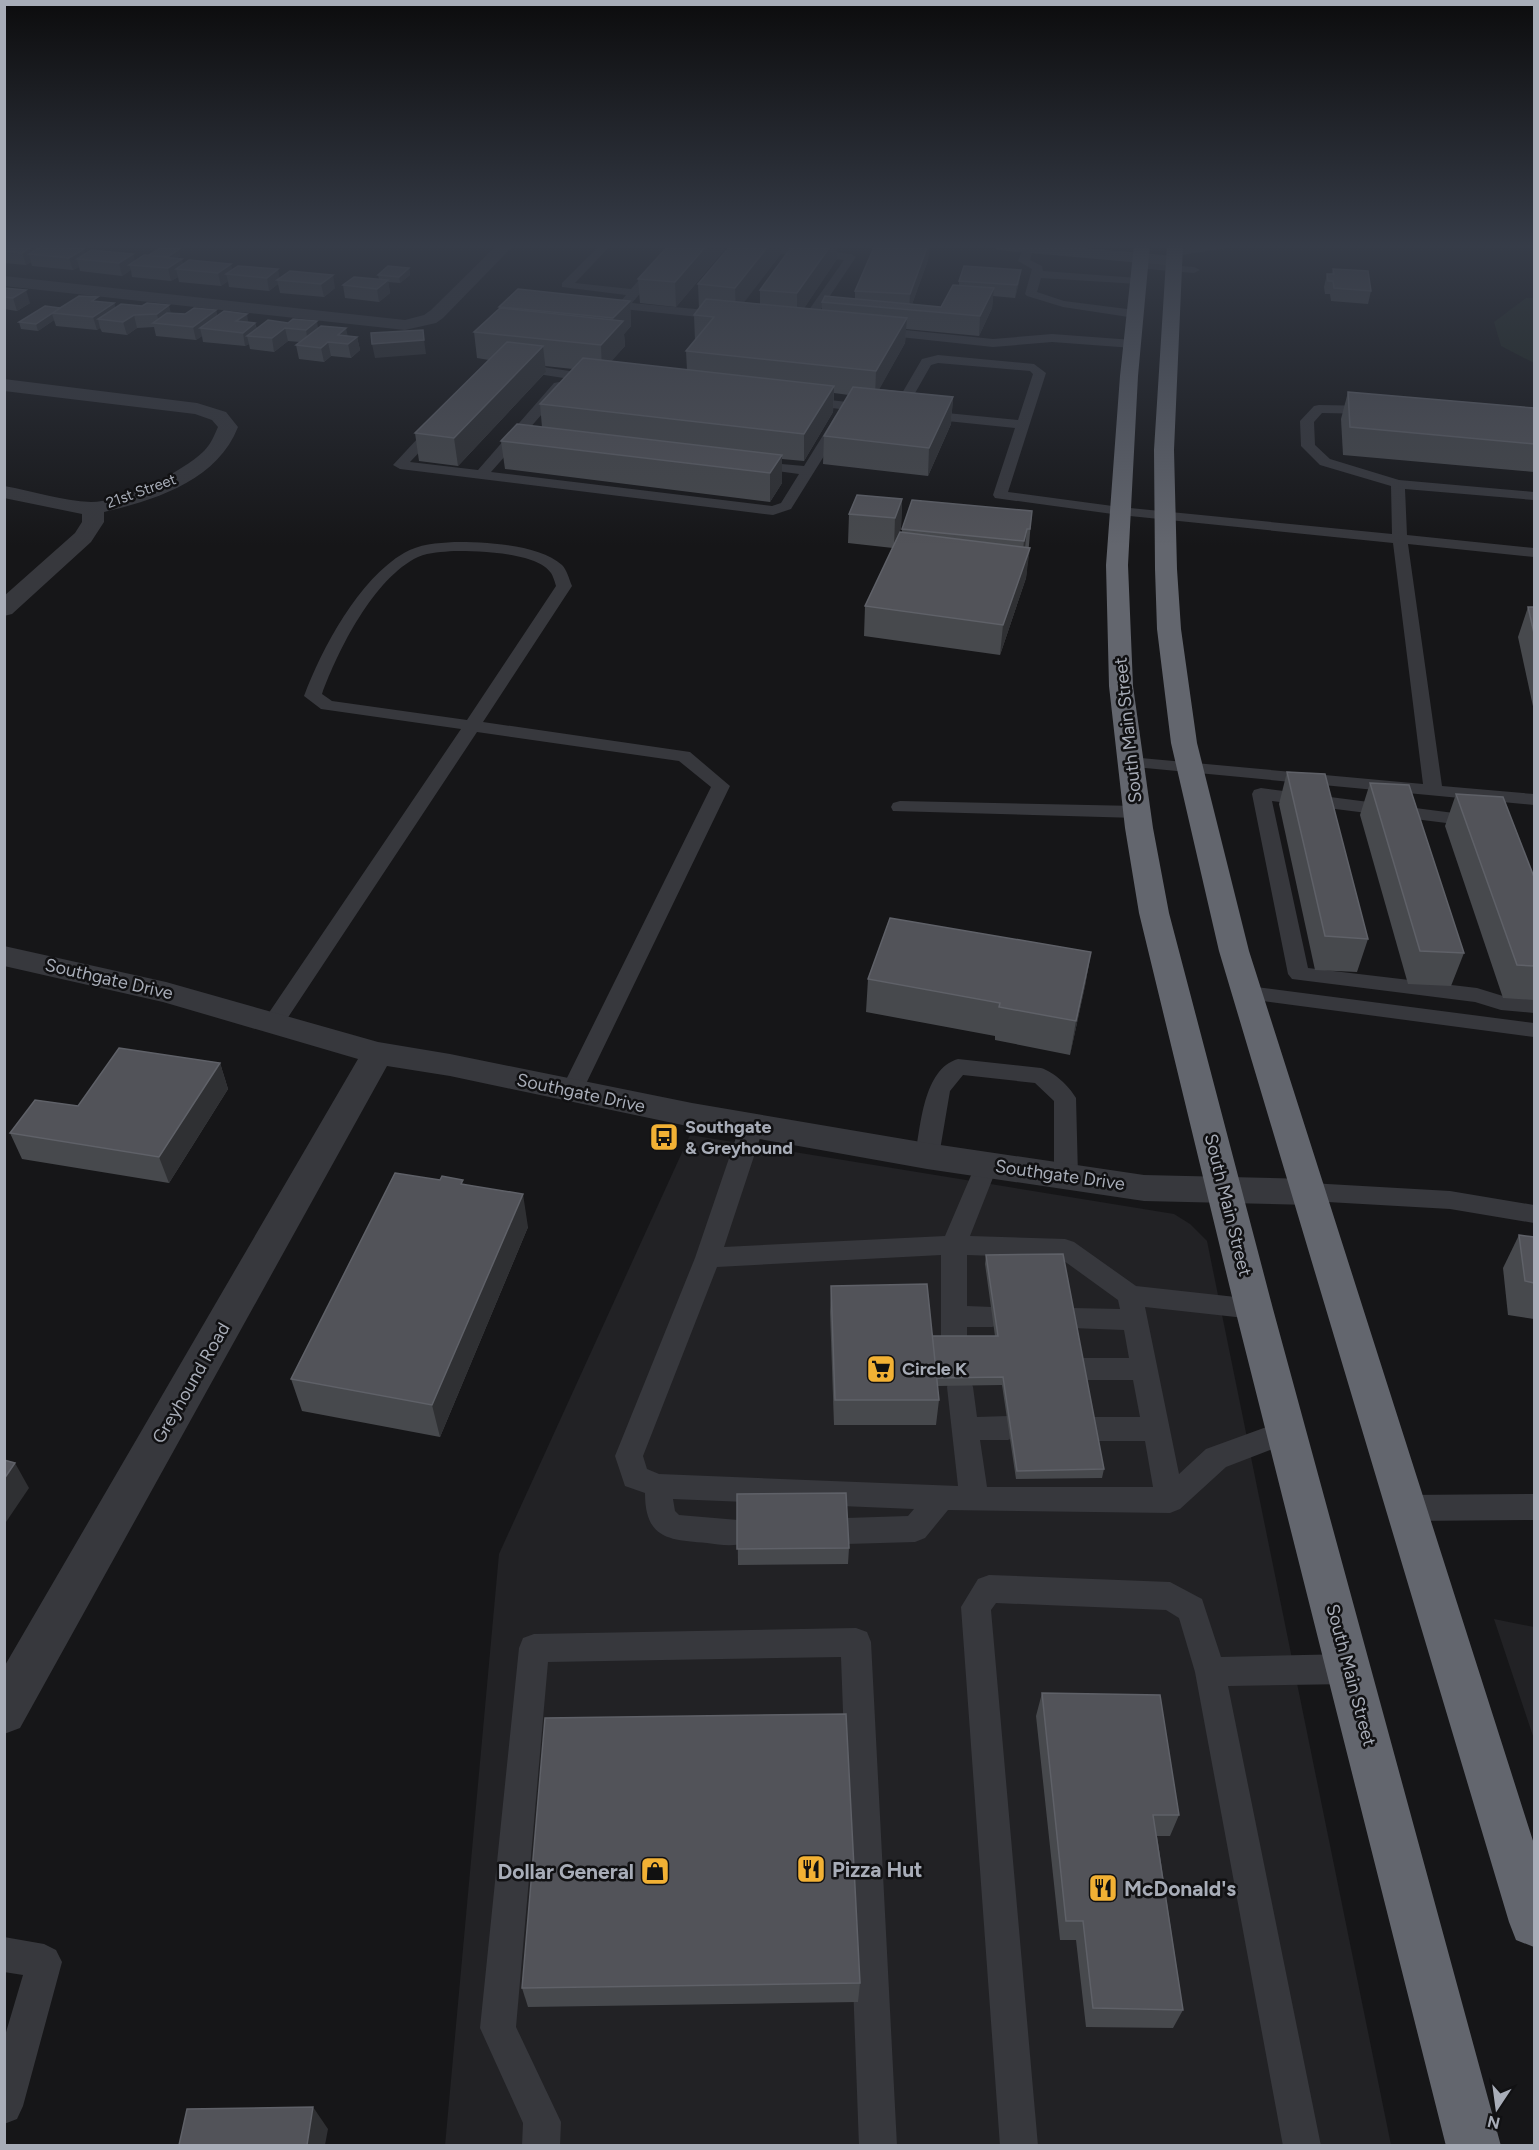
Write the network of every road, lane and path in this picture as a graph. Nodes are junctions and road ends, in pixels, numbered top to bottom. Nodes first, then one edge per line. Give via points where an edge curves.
1 (1132, 345) edge
2 (1172, 345) edge
3 (497, 365) edge
4 (568, 375) junction
5 (615, 381) edge
6 (4, 385) edge
7 (789, 400) edge
8 (848, 406) junction
9 (1392, 411) edge
10 (898, 412) junction
11 (448, 415) edge
12 (1024, 425) junction
13 (738, 463) edge
14 (808, 471) junction
15 (481, 475) junction
16 (1398, 484) junction
17 (4, 492) edge
18 (1534, 496) edge
19 (93, 508) junction
20 (1120, 511) junction
21 (1165, 515) junction
22 (1400, 539) junction
23 (1534, 552) edge
24 (4, 609) edge
25 (472, 724) junction
26 (1130, 762) junction
27 (1189, 767) junction
28 (1433, 789) junction
29 (1534, 800) edge
30 (900, 807) dead end
31 (1137, 812) junction
32 (1494, 823) edge
33 (4, 956) edge
34 (1248, 993) junction
35 (1534, 1006) edge
36 (273, 1023) junction
37 (1534, 1030) edge
38 (378, 1053) junction
39 (571, 1092) junction
40 (752, 1126) junction
41 (927, 1156) junction
42 (986, 1165) junction
43 (1066, 1176) junction
44 (1226, 1191) junction
45 (1310, 1192) junction
46 (1534, 1214) edge
47 (954, 1245) junction
48 (708, 1258) junction
49 (1132, 1307) junction
50 (1254, 1309) junction
51 (954, 1316) junction
52 (993, 1317) edge
53 (1072, 1318) edge
54 (954, 1346) edge
55 (1144, 1369) junction
56 (1082, 1370) edge
57 (960, 1387) edge
58 (1008, 1428) edge
59 (965, 1429) junction
60 (1093, 1429) edge
61 (1156, 1430) junction
62 (1286, 1432) junction
63 (659, 1486) junction
64 (942, 1497) junction
65 (975, 1498) junction
66 (1170, 1500) junction
67 (1406, 1508) junction
68 (1534, 1508) edge
69 (846, 1531) edge
70 (738, 1533) edge
71 (1349, 1669) junction
72 (1210, 1672) junction
73 (4, 1712) edge
74 (1534, 1922) edge
75 (4, 1954) edge
76 (4, 2106) edge
77 (541, 2145) edge
78 (878, 2145) edge
79 (1019, 2145) edge
80 (1302, 2145) edge
81 (1474, 2145) edge

1 - 20 highway, South Main Street
2 - 21 highway via 1164,450
3 - 4 lane
4 - 5 lane
4 - 15 lane via 523,436
6 - 19 street, 21st Street via 198,409 227,423 221,445 182,476 145,493
7 - 8 lane
8 - 10 lane
8 - 14 lane
9 - 16 lane via 1320,409 1307,421 1308,446 1326,462
10 - 12 lane
10 - 12 lane via 926,362 938,359 1034,368 1040,373
11 - 15 lane via 400,465
12 - 20 lane via 1000,495
13 - 14 lane
14 - 15 lane via 786,506 772,511
16 - 18 lane
16 - 22 lane
17 - 19 street
19 - 24 street, 21st Street via 93,522 83,537
20 - 21 lane
20 - 26 highway, South Main Street via 1117,625
21 - 22 lane
21 - 27 highway via 1169,629
22 - 23 lane
22 - 28 lane
25 - 25 lane via 564,586 557,569 535,556 439,546 411,555 384,576 336,641 313,696 327,705
25 - 36 lane
25 - 39 lane via 684,756 721,786
26 - 27 lane
26 - 31 highway, South Main Street
27 - 28 lane
27 - 34 highway
28 - 29 lane
30 - 31 lane
31 - 44 highway, South Main Street via 1154,913
32 - 35 lane via 1261,794 1299,974 1477,995 1501,1003
33 - 36 street, Southgate Drive via 166,992
34 - 37 lane
34 - 45 highway
36 - 38 street, Southgate Drive
38 - 39 street, Southgate Drive
38 - 73 street, Greyhound Road
39 - 40 street, Southgate Drive
40 - 41 street, Southgate Drive
40 - 48 lane
41 - 42 street, Southgate Drive
41 - 43 lane via 939,1089 958,1067 1041,1076 1065,1098
42 - 43 street, Southgate Drive
42 - 47 lane
43 - 44 street, Southgate Drive via 1144,1188
44 - 45 street, Southgate Drive
44 - 50 highway, South Main Street
45 - 46 lane via 1450,1200
45 - 67 highway
47 - 48 lane
47 - 49 lane via 1065,1249
47 - 51 lane
48 - 63 lane via 629,1456 635,1477
49 - 50 lane
49 - 53 lane
49 - 55 lane
50 - 62 highway, South Main Street
51 - 52 lane
51 - 54 lane
55 - 56 lane
55 - 61 lane
57 - 59 lane
58 - 59 lane
59 - 65 lane
60 - 61 lane
61 - 66 lane
62 - 66 lane via 1216,1458
62 - 71 highway, South Main Street
63 - 64 lane
63 - 70 lane via 661,1517 666,1523 675,1528
64 - 65 lane
64 - 69 lane via 915,1529
65 - 66 lane
67 - 68 lane
67 - 74 highway
71 - 72 lane
71 - 81 highway, South Main Street
72 - 79 lane via 1191,1609 1170,1596 989,1589 976,1607
72 - 80 lane
75 - 76 lane via 45,1962
77 - 78 lane via 542,2122 498,2028 534,1648 856,1642

